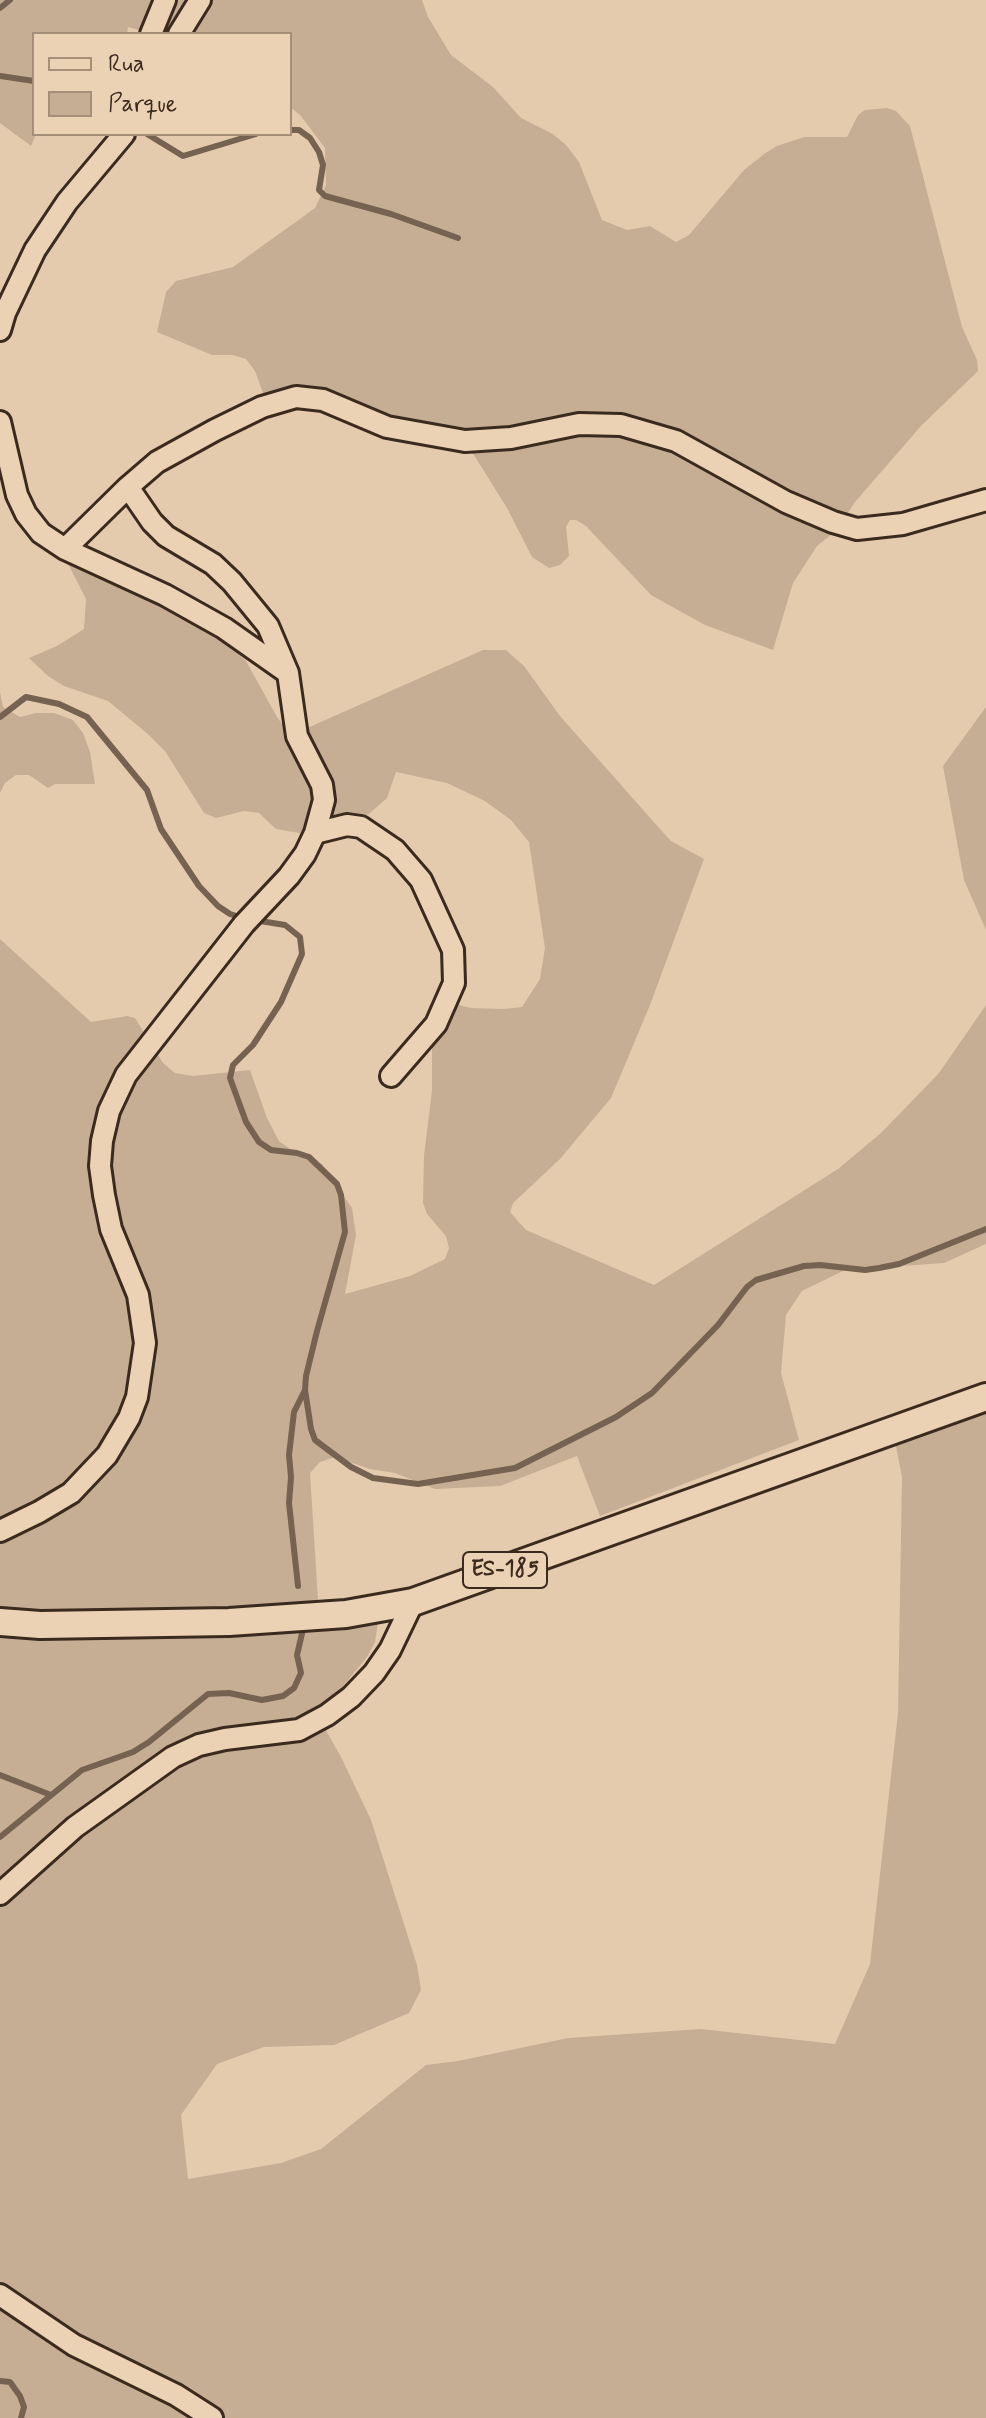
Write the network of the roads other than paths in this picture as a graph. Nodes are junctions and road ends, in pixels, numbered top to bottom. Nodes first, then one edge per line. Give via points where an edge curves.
1 (165, 0) edge
2 (200, 0) edge
3 (152, 32) edge
4 (180, 32) edge
5 (122, 136) edge
6 (0, 330) edge
7 (0, 422) edge
8 (128, 487) junction
9 (986, 500) edge
10 (65, 549) junction
11 (288, 673) junction
12 (315, 833) junction
13 (391, 1076) dead end
14 (986, 1397) edge
15 (0, 1531) edge
16 (413, 1602) junction
17 (0, 1622) edge
18 (0, 1894) edge
19 (0, 2295) edge
20 (212, 2418) edge

1 - 3 street
2 - 4 street
5 - 6 street via 35,250
7 - 10 street via 26,514 41,533
8 - 9 street via 157,462 215,430 296,397 323,400 387,427 465,441 579,424 621,425 676,441 786,502 857,529 903,524
8 - 10 street
8 - 11 street via 159,529 213,564 251,603 268,626
10 - 11 street via 224,628
11 - 12 street via 297,736 322,785 324,800
12 - 13 street via 361,827 395,850 421,880 453,950 454,983 436,1024
12 - 15 street via 289,876 126,1075 109,1111 100,1166 111,1229 143,1315 145,1343 133,1407 107,1455 71,1493
14 - 16 main road, ES-185
16 - 17 main road, ES-185 via 346,1614 229,1622
16 - 18 street via 374,1673 327,1715 299,1730 225,1739 173,1757 75,1827
19 - 20 street via 74,2345

